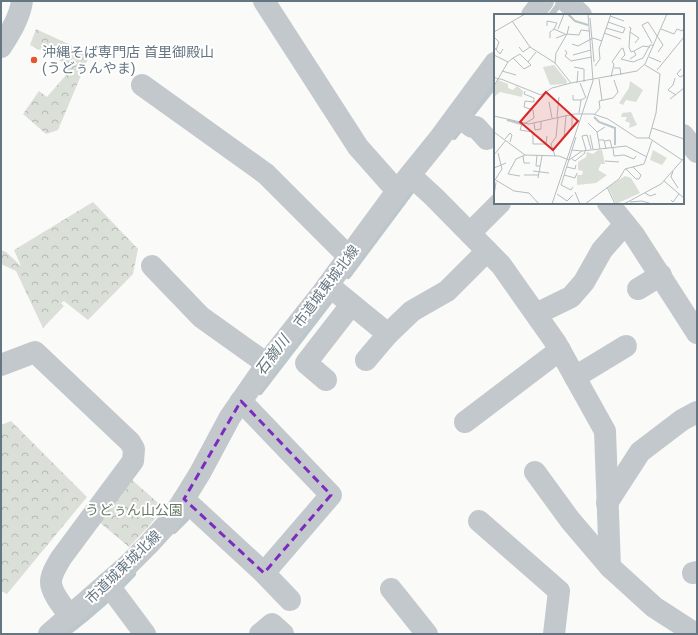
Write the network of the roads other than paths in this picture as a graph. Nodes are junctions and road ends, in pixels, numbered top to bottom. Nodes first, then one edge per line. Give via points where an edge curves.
1 (22, 1) edge
2 (264, 1) edge
3 (543, 1) edge
4 (533, 14) edge
5 (1, 47) edge
6 (493, 70) edge
7 (142, 85) dead end
8 (684, 137) edge
9 (697, 152) edge
10 (412, 184) junction
11 (499, 204) edge
12 (609, 204) edge
13 (625, 224) junction
14 (470, 234) junction
15 (487, 251) junction
16 (349, 257) junction
17 (152, 266) dead end
18 (660, 275) junction
19 (328, 286) junction
20 (638, 288) dead end
21 (351, 304) junction
22 (536, 314) junction
23 (697, 333) edge
24 (388, 334) junction
25 (626, 346) dead end
26 (560, 350) junction
27 (366, 360) dead end
28 (267, 364) junction
29 (1, 365) edge
30 (575, 377) junction
31 (326, 380) dead end
32 (242, 401) junction
33 (697, 412) edge
34 (465, 422) dead end
35 (535, 472) dead end
36 (186, 500) junction
37 (607, 503) junction
38 (479, 521) dead end
39 (610, 567) junction
40 (264, 573) junction
41 (391, 589) dead end
42 (115, 594) junction
43 (290, 600) dead end
44 (70, 616) junction
45 (556, 633) edge
46 (49, 634) edge
47 (145, 634) edge
48 (260, 634) edge
49 (283, 634) edge
50 (427, 634) edge
51 (697, 634) edge

1 - 5 street via 12,29
2 - 10 street via 358,147
3 - 4 street
6 - 10 street, 市道城東城北線 via 469,125 439,139
7 - 16 street via 266,174
8 - 9 street
10 - 14 street
10 - 16 street, 市道城東城北線
11 - 14 street
12 - 13 street
13 - 18 street
13 - 22 street via 602,250 584,282 571,297
14 - 15 street
15 - 22 street via 501,265
15 - 24 street via 447,291 412,311
16 - 19 street, 市道城東城北線
17 - 28 street via 201,316
18 - 20 street
18 - 23 street
19 - 21 street
19 - 28 street, 市道城東城北線
21 - 24 street
21 - 31 street via 306,363
22 - 26 street
24 - 27 street
25 - 30 street
26 - 30 street
26 - 34 street
28 - 32 street, 市道城東城北線
29 - 44 street via 35,352 130,442 134,449 133,461 61,558 54,572 51,583 55,594
30 - 37 street via 604,431
32 - 36 street, 市道城東城北線 via 230,417
32 - 40 street via 331,495
33 - 37 street via 682,420 640,452
35 - 39 street via 570,520
36 - 40 street
36 - 42 street, 市道城東城北線 via 148,546
37 - 39 street
38 - 45 street via 559,591
39 - 51 street via 654,607
40 - 43 street
41 - 50 street
42 - 44 street, 市道城東城北線
42 - 47 street
44 - 46 street, 市道城東城北線
48 - 49 street via 272,624

